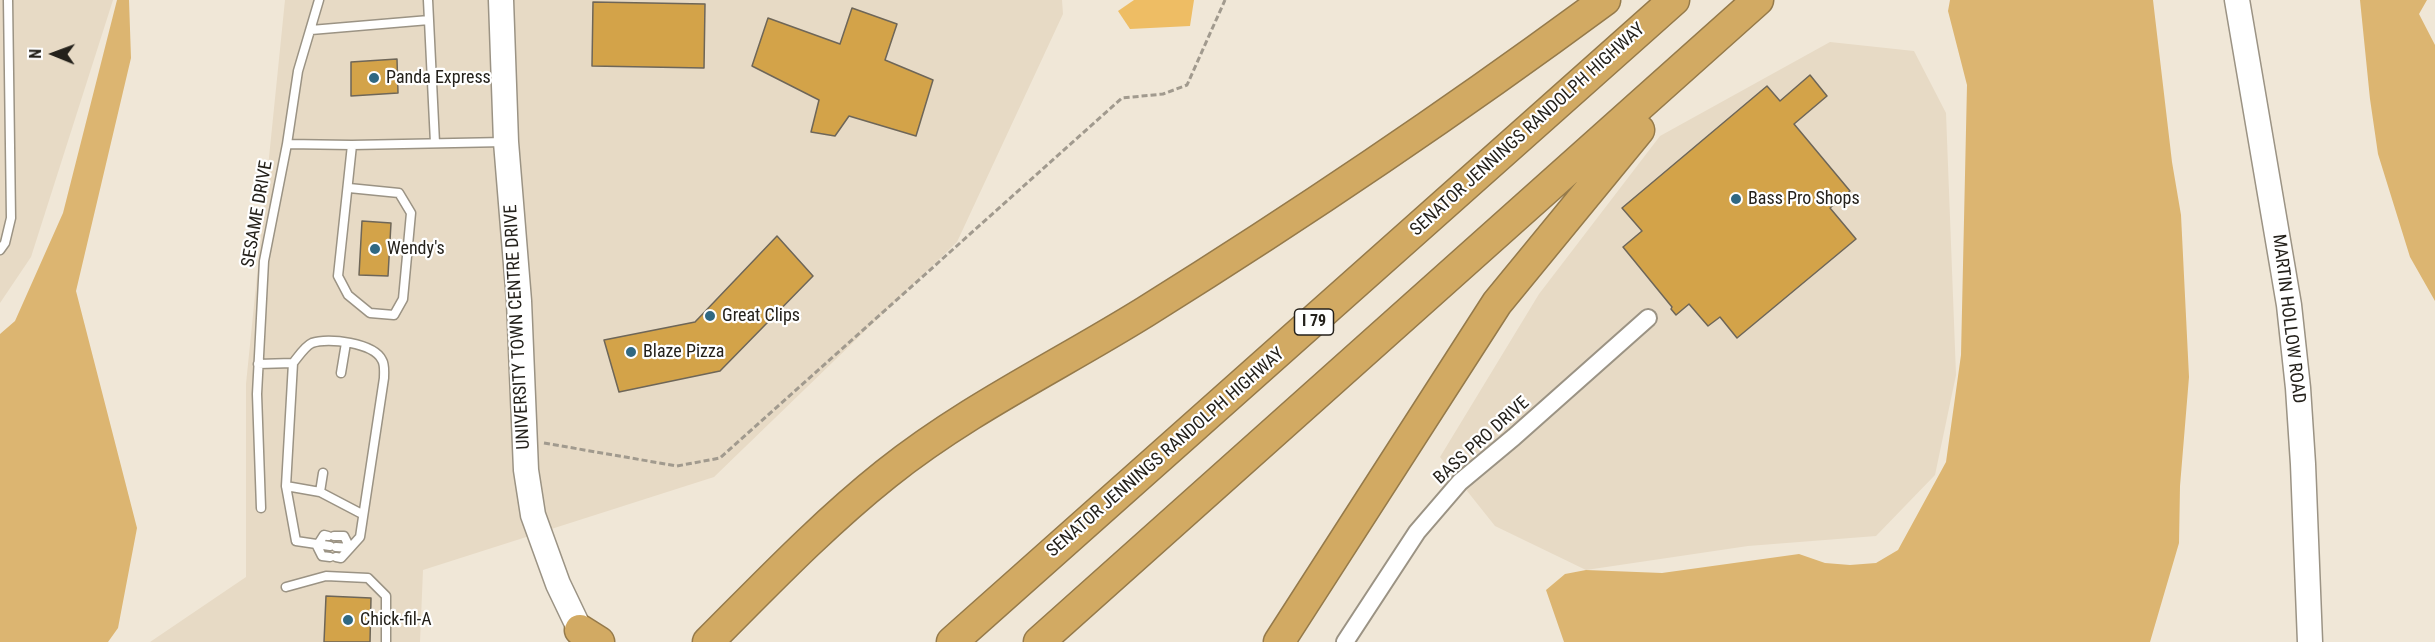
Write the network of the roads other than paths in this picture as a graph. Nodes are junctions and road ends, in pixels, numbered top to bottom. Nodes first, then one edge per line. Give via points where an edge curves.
1 (8, 0) edge
2 (319, 0) edge
3 (428, 0) edge
4 (501, 0) edge
5 (1605, 0) edge
6 (1674, 0) edge
7 (1758, 0) edge
8 (1771, 0) edge
9 (2237, 0) edge
10 (429, 20) junction
11 (4, 24) edge
12 (311, 30) junction
13 (506, 142) junction
14 (435, 143) junction
15 (287, 144) junction
16 (352, 145) junction
17 (349, 188) junction
18 (0, 250) edge
19 (1648, 318) dead end
20 (346, 343) junction
21 (293, 363) junction
22 (258, 364) junction
23 (341, 373) dead end
24 (323, 473) dead end
25 (286, 486) junction
26 (320, 492) junction
27 (261, 508) dead end
28 (362, 514) junction
29 (317, 546) junction
30 (350, 548) junction
31 (285, 587) dead end
32 (731, 619) junction
33 (590, 638) edge
34 (386, 642) edge
35 (693, 642) edge
36 (708, 642) edge
37 (952, 642) edge
38 (1039, 642) edge
39 (1279, 642) edge
40 (1345, 642) edge
41 (2310, 642) edge

1 - 11 lane
2 - 12 lane
3 - 10 lane
4 - 13 street, UNIVERSITY TOWN CENTRE DRIVE
5 - 32 highway via 1516,66 1255,243 950,428 878,481 813,537
6 - 37 highway, SENATOR JENNINGS RANDOLPH HIGHWAY / I 79
7 - 38 highway
8 - 39 highway via 1629,140 1497,303
9 - 41 street, MARTIN HOLLOW ROAD via 2290,317 2303,464
10 - 12 lane
10 - 14 lane
11 - 18 lane via 10,218
12 - 15 lane via 298,71
13 - 14 lane, SESAME DRIVE
13 - 33 street, UNIVERSITY TOWN CENTRE DRIVE via 519,301 526,470 533,515 558,584
14 - 16 lane, SESAME DRIVE
15 - 16 lane, SESAME DRIVE
15 - 22 lane, SESAME DRIVE via 264,261
16 - 17 lane
17 - 17 lane via 338,276 348,295 370,314 394,315 403,298 411,213 399,193
19 - 40 street, BASS PRO DRIVE via 1460,482 1417,532
20 - 21 lane via 324,340 310,344
20 - 23 lane
20 - 28 lane via 368,347 384,362
21 - 22 lane
21 - 25 lane
22 - 27 lane, SESAME DRIVE
24 - 26 lane
25 - 26 lane
25 - 29 lane via 296,541
26 - 28 lane
28 - 30 lane via 360,537
29 - 30 lane
29 - 30 lane via 322,556 341,558
29 - 30 lane via 324,535 344,536
31 - 34 lane via 326,576 368,578 386,596
32 - 35 highway
32 - 36 highway

